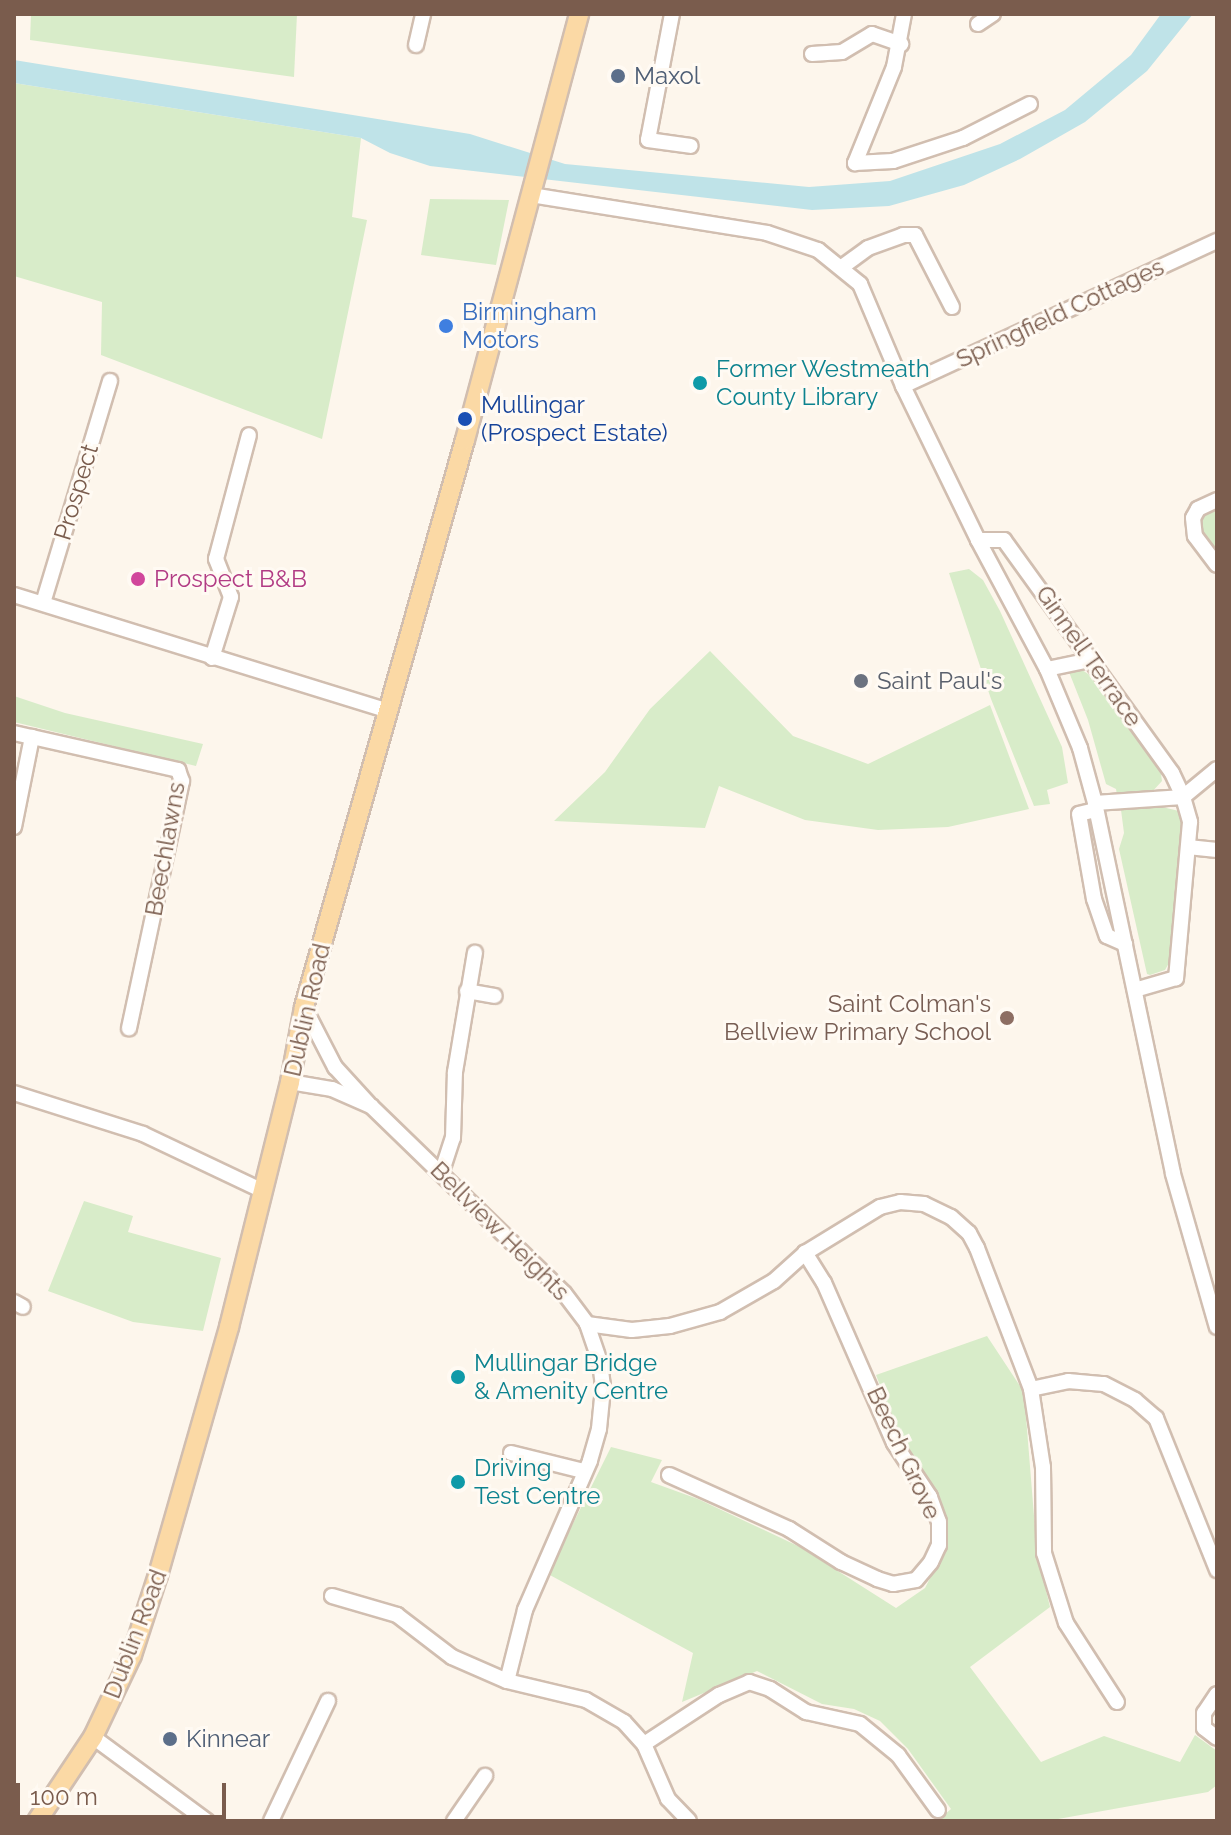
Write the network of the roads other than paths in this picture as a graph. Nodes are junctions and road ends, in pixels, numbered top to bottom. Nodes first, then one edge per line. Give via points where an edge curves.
1 (423, 14) edge
2 (579, 14) edge
3 (672, 14) edge
4 (904, 14) edge
5 (993, 14) edge
6 (978, 24) dead end
7 (901, 44) junction
8 (416, 45) dead end
9 (812, 54) dead end
10 (1030, 104) dead end
11 (691, 146) dead end
12 (533, 188) junction
13 (1217, 241) edge
14 (842, 267) junction
15 (952, 307) dead end
16 (110, 381) dead end
17 (903, 386) junction
18 (249, 435) dead end
19 (1217, 500) edge
20 (978, 540) junction
21 (1217, 565) edge
22 (14, 595) edge
23 (43, 603) junction
24 (212, 658) junction
25 (1090, 660) junction
26 (1047, 669) junction
27 (388, 711) junction
28 (14, 733) edge
29 (32, 737) junction
30 (1217, 769) edge
31 (1183, 797) junction
32 (1095, 806) junction
33 (14, 827) edge
34 (1188, 847) junction
35 (1217, 850) edge
36 (475, 953) dead end
37 (1135, 990) junction
38 (467, 991) junction
39 (495, 996) dead end
40 (304, 1007) junction
41 (129, 1028) dead end
42 (290, 1082) junction
43 (14, 1093) edge
44 (371, 1106) junction
45 (442, 1171) junction
46 (263, 1191) junction
47 (805, 1253) junction
48 (587, 1324) junction
49 (1217, 1327) edge
50 (1031, 1389) junction
51 (511, 1453) dead end
52 (583, 1471) junction
53 (669, 1475) dead end
54 (1217, 1570) edge
55 (332, 1596) dead end
56 (507, 1681) junction
57 (1217, 1694) edge
58 (328, 1701) dead end
59 (1117, 1702) dead end
60 (93, 1737) junction
61 (1217, 1738) edge
62 (644, 1744) junction
63 (485, 1776) dead end
64 (938, 1810) dead end
65 (37, 1821) edge
66 (207, 1821) edge
67 (271, 1821) edge
68 (454, 1821) edge
69 (689, 1821) edge

1 - 8 street
2 - 12 main road, Dublin Road
3 - 11 street via 648,140
4 - 7 street
5 - 6 street
7 - 9 street via 872,34 842,52
7 - 10 street via 855,163 893,161 963,138
12 - 14 street via 767,233 818,250
12 - 27 main road, Dublin Road
13 - 17 street, Springfield Cottages
14 - 15 street via 868,248 915,235
14 - 17 street via 860,284
16 - 23 street, Prospect
17 - 20 street
18 - 24 street via 216,559 231,597
19 - 21 street via 1198,509 1193,518 1195,536
20 - 25 street, Ginnell Terrace via 1004,540
20 - 26 street
22 - 23 street
23 - 24 street
24 - 27 street
25 - 26 street
25 - 31 street, Ginnell Terrace via 1172,773
26 - 32 street via 1080,748
27 - 40 main road, Dublin Road
28 - 29 street, Beechlawns
29 - 33 street
29 - 41 street, Beechlawns via 178,770 182,781
30 - 31 street
31 - 32 street
31 - 34 street, Ginnell Terrace via 1190,822
32 - 37 street via 1079,814 1094,899 1107,936 1125,944
34 - 35 street
34 - 37 street, Ginnell Terrace via 1176,978
36 - 38 street
37 - 49 street via 1173,1174
38 - 39 street
38 - 45 street via 455,1072 453,1138
40 - 42 main road, Dublin Road
40 - 44 street via 335,1067
42 - 44 street, Bellview Heights via 332,1089
42 - 46 main road, Dublin Road
43 - 46 street via 143,1134
44 - 45 street, Bellview Heights
45 - 48 street, Bellview Heights via 564,1293
46 - 60 main road, Dublin Road via 158,1575 132,1655
47 - 48 street via 774,1281 720,1312 632,1330
47 - 50 street via 880,1207 900,1202 924,1204 951,1217 977,1248
47 - 53 street, Beech Grove via 824,1283 894,1443 930,1497 939,1522 939,1545 931,1562 916,1580 893,1584 877,1579 789,1529
48 - 52 street, Bellview Heights via 603,1388 599,1429
50 - 54 street via 1068,1381 1104,1384 1156,1418
50 - 59 street via 1043,1467 1044,1553 1066,1623
51 - 52 street
52 - 56 street, Bellview Heights via 525,1610
55 - 56 street via 397,1615 452,1657
56 - 62 street via 586,1700 624,1722
57 - 61 street via 1204,1713 1204,1728
58 - 67 street
60 - 65 main road, Dublin Road
60 - 66 street
62 - 64 street via 719,1695 749,1682 806,1712 860,1724 898,1755
62 - 69 street via 668,1799
63 - 68 street

